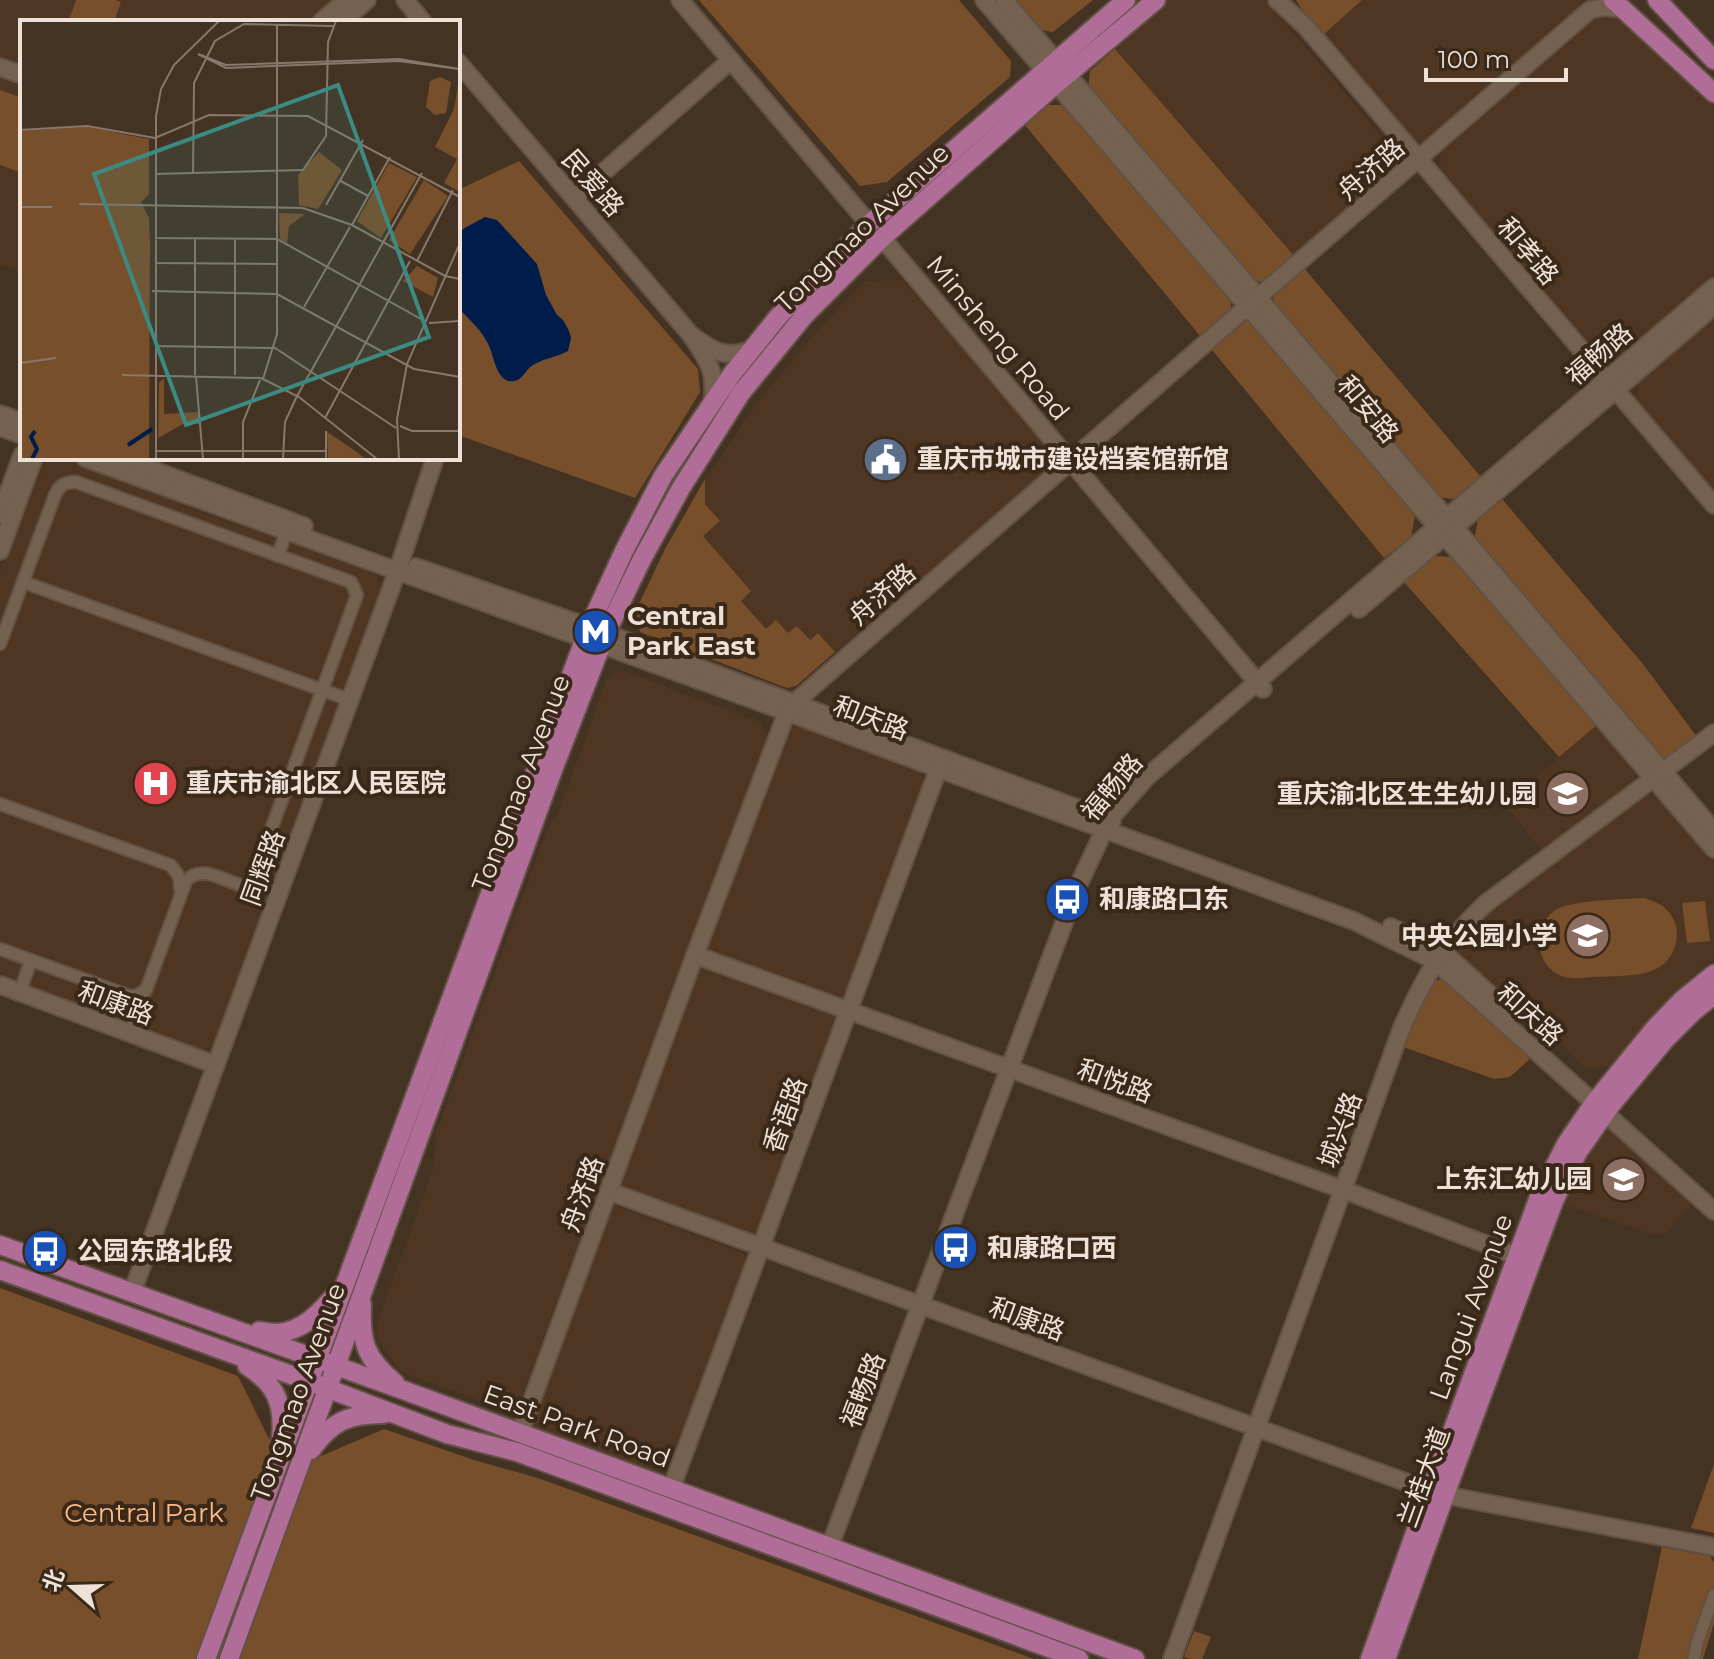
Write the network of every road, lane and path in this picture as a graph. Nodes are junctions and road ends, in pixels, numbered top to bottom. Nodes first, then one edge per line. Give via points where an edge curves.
1 (346, 0) edge
2 (367, 0) edge
3 (405, 0) edge
4 (680, 0) edge
5 (984, 0) edge
6 (1004, 0) edge
7 (1126, 0) edge
8 (1156, 0) edge
9 (1277, 0) edge
10 (1291, 0) edge
11 (1657, 0) edge
12 (1618, 4) edge
13 (1591, 5) edge
14 (323, 20) edge
15 (343, 20) edge
16 (421, 20) edge
17 (1306, 27) junction
18 (731, 60) junction
19 (1714, 60) edge
20 (460, 64) edge
21 (0, 67) edge
22 (1056, 72) junction
23 (20, 74) edge
24 (1714, 93) edge
25 (1419, 159) junction
26 (574, 198) junction
27 (876, 231) junction
28 (1714, 287) edge
29 (1253, 301) junction
30 (1714, 306) edge
31 (691, 335) junction
32 (751, 350) junction
33 (1610, 385) junction
34 (712, 404) junction
35 (0, 414) edge
36 (20, 421) edge
37 (0, 427) edge
38 (20, 434) edge
39 (20, 460) edge
40 (33, 460) edge
41 (91, 460) edge
42 (126, 460) edge
43 (434, 460) edge
44 (1070, 461) junction
45 (1714, 505) edge
46 (0, 515) edge
47 (288, 526) junction
48 (1446, 527) junction
49 (0, 551) edge
50 (278, 556) junction
51 (399, 566) junction
52 (23, 582) junction
53 (595, 636) junction
54 (0, 644) edge
55 (1260, 686) junction
56 (322, 690) junction
57 (350, 700) junction
58 (791, 707) junction
59 (1714, 733) edge
60 (941, 763) junction
61 (1658, 775) junction
62 (0, 804) edge
63 (1111, 826) junction
64 (1714, 831) edge
65 (1714, 849) edge
66 (180, 896) junction
67 (0, 949) edge
68 (695, 955) junction
69 (1438, 956) junction
70 (31, 960) junction
71 (1714, 974) edge
72 (0, 985) edge
73 (146, 990) junction
74 (20, 992) junction
75 (1714, 995) edge
76 (849, 1011) junction
77 (130, 1033) junction
78 (216, 1065) junction
79 (1014, 1070) junction
80 (1603, 1104) junction
81 (1344, 1190) junction
82 (608, 1191) junction
83 (1714, 1199) edge
84 (1714, 1211) edge
85 (0, 1245) edge
86 (761, 1247) junction
87 (1517, 1256) junction
88 (0, 1270) edge
89 (354, 1286) junction
90 (132, 1293) junction
91 (925, 1307) junction
92 (229, 1328) junction
93 (221, 1350) junction
94 (317, 1358) junction
95 (335, 1365) junction
96 (308, 1381) junction
97 (326, 1388) junction
98 (403, 1390) junction
99 (394, 1414) junction
100 (1257, 1428) junction
101 (520, 1433) junction
102 (279, 1458) junction
103 (299, 1465) junction
104 (671, 1489) junction
105 (1437, 1493) junction
106 (1714, 1547) edge
107 (835, 1549) junction
108 (828, 1568) junction
109 (1714, 1595) edge
110 (206, 1659) edge
111 (229, 1659) edge
112 (1079, 1659) edge
113 (1135, 1659) edge
114 (1172, 1659) edge
115 (1370, 1659) edge
116 (1386, 1659) edge
117 (1694, 1659) edge

1 - 14 street
2 - 15 street
3 - 16 street
4 - 18 street, Minsheng Road
5 - 22 street, 和安路
6 - 22 street, 和安路
7 - 22 main road, Tongmao Avenue
8 - 22 main road, Tongmao Avenue
9 - 17 street
10 - 17 street
11 - 19 main road
12 - 13 street
12 - 24 main road
13 - 25 street, 舟济路
17 - 25 street, 和孝路
18 - 26 street
18 - 27 street, Minsheng Road
20 - 26 street, 民爱路
21 - 23 street
22 - 27 main road, Tongmao Avenue
22 - 29 street, 和安路
25 - 29 street, 舟济路
25 - 33 street, 和孝路
26 - 31 street, 民爱路
27 - 32 main road, Tongmao Avenue via 778,317
27 - 44 street, Minsheng Road
27 - 53 main road, Tongmao Avenue via 741,393
28 - 33 street, 福畅路
29 - 44 street, 舟济路
29 - 48 street, 和安路
30 - 33 street, 福畅路
31 - 32 street via 727,355
31 - 34 street via 712,369
32 - 34 main road, Tongmao Avenue
33 - 45 street, 和孝路
33 - 48 street, 福畅路
34 - 53 main road, Tongmao Avenue via 663,476 624,551
35 - 36 street
37 - 38 street
39 - 46 street
40 - 49 street
41 - 47 street, 和庆路
42 - 47 street, 和庆路
43 - 51 street, 同辉路
44 - 55 street, Minsheng Road
44 - 58 street, 舟济路
47 - 50 street
47 - 51 street, 和庆路
48 - 55 street, 福畅路
48 - 61 street, 和安路
50 - 52 street via 69,482 58,488
50 - 56 street via 355,587 357,595
51 - 53 street, 和庆路
51 - 57 street, 同辉路
52 - 54 street
52 - 56 street
53 - 58 street, 和庆路
53 - 89 main road, Tongmao Avenue
55 - 63 street, 福畅路 via 1147,777
56 - 57 street
56 - 66 street via 253,879 244,886 207,873 194,874
57 - 78 street, 同辉路
58 - 60 street, 和庆路
58 - 68 street, 舟济路
59 - 61 street, 城兴路
60 - 63 street, 和庆路
60 - 76 street, 香语路
61 - 64 street, 和安路
61 - 65 street, 和安路
61 - 69 street, 城兴路 via 1485,904
62 - 66 street via 170,865 177,871
63 - 69 street, 和庆路
63 - 79 street, 福畅路 via 1077,888
66 - 73 street
67 - 70 street
68 - 76 street, 和悦路
68 - 82 street, 舟济路
69 - 80 street, 和庆路
69 - 81 street, 城兴路 via 1401,1030
70 - 73 street via 130,996
70 - 74 street
71 - 80 main road, Langui Avenue via 1655,1028
72 - 74 street, 和康路
73 - 77 street
74 - 77 street, 和康路
75 - 80 main road, 兰桂大道
76 - 79 street, 和悦路
76 - 86 street, 香语路
77 - 78 street, 和康路
78 - 90 street, 同辉路
79 - 81 street, 和悦路
79 - 91 street, 福畅路
80 - 83 street, 和庆路
80 - 84 street, 和庆路
80 - 87 main road, Langui Avenue via 1566,1144
80 - 105 main road, 兰桂大道 via 1554,1201
81 - 87 street, 和悦路
81 - 100 street, 城兴路
82 - 86 street, 和康路
82 - 101 street, 舟济路
85 - 90 main road, East Park Road
86 - 91 street, 和康路
86 - 104 street, 香语路
87 - 105 main road, Langui Avenue
88 - 93 main road, East Park Road
89 - 92 main road via 300,1327 279,1333
89 - 94 main road, Tongmao Avenue
89 - 95 main road, Tongmao Avenue
89 - 98 main road via 366,1351
90 - 92 main road, East Park Road
91 - 100 street, 和康路
91 - 107 street, 福畅路
92 - 94 main road, East Park Road
93 - 96 main road, East Park Road
93 - 102 main road via 263,1376 276,1394 282,1420
94 - 95 main road, East Park Road
94 - 96 main road, Tongmao Avenue
95 - 97 main road, Tongmao Avenue
95 - 98 main road, East Park Road
96 - 97 main road, East Park Road
96 - 102 main road, Tongmao Avenue
97 - 99 main road, East Park Road
97 - 103 main road, Tongmao Avenue
98 - 101 main road, East Park Road
99 - 103 main road via 342,1420 323,1433
99 - 108 main road, East Park Road via 517,1452
100 - 105 street, 和康路
100 - 114 street, 城兴路
101 - 104 main road, East Park Road
102 - 110 main road, Tongmao Avenue
103 - 111 main road, Tongmao Avenue
104 - 107 main road, East Park Road
105 - 106 street, 和康路
105 - 115 main road, Langui Avenue
105 - 116 main road, 兰桂大道
107 - 108 street, 福畅路
107 - 113 main road, East Park Road
108 - 112 main road, East Park Road
109 - 117 street

